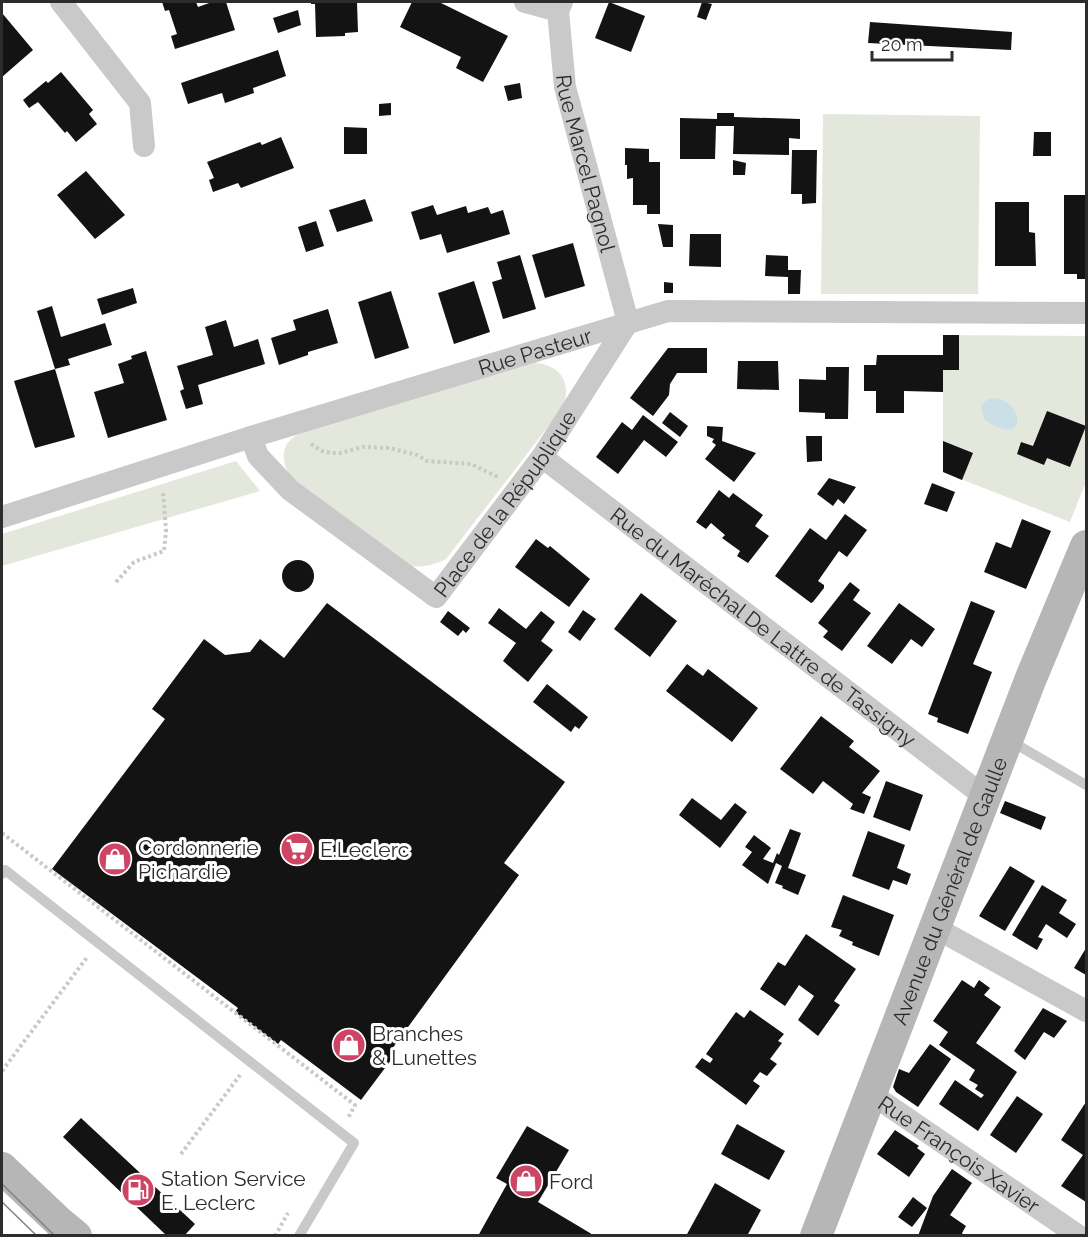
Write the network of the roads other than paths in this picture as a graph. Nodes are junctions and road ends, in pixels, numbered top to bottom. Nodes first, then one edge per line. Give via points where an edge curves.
1 (61, 2) edge
2 (525, 2) edge
3 (560, 6) edge
4 (144, 146) dead end
5 (1086, 313) edge
6 (628, 322) junction
7 (251, 437) junction
8 (542, 457) junction
9 (2, 517) edge
10 (1086, 546) edge
11 (1007, 739) junction
12 (1086, 785) edge
13 (985, 797) junction
14 (2, 874) edge
15 (934, 927) junction
16 (1086, 1011) edge
17 (870, 1093) junction
18 (2, 1168) edge
19 (76, 1236) edge
20 (299, 1236) edge
21 (816, 1236) edge
22 (1079, 1236) edge

1 - 4 street via 140,104
2 - 3 street
3 - 6 street, Rue Marcel Pagnol via 565,87
5 - 6 street, Rue Pasteur via 668,311
6 - 7 street, Rue Pasteur
6 - 8 street, Place de la République
7 - 8 street, Place de la République via 258,456 290,490 436,597
7 - 9 street, Rue Pasteur
8 - 13 street, Rue du Maréchal De Lattre de Tassigny
10 - 11 main road, Avenue du Général de Gaulle
11 - 12 lane
11 - 13 main road, Avenue du Général de Gaulle
13 - 15 main road, Avenue du Général de Gaulle
14 - 20 lane via 5,870 354,1143
15 - 16 street
15 - 17 main road, Avenue du Général de Gaulle
17 - 21 main road, Avenue du Général de Gaulle
17 - 22 street, Rue François Xavier
18 - 19 main road

